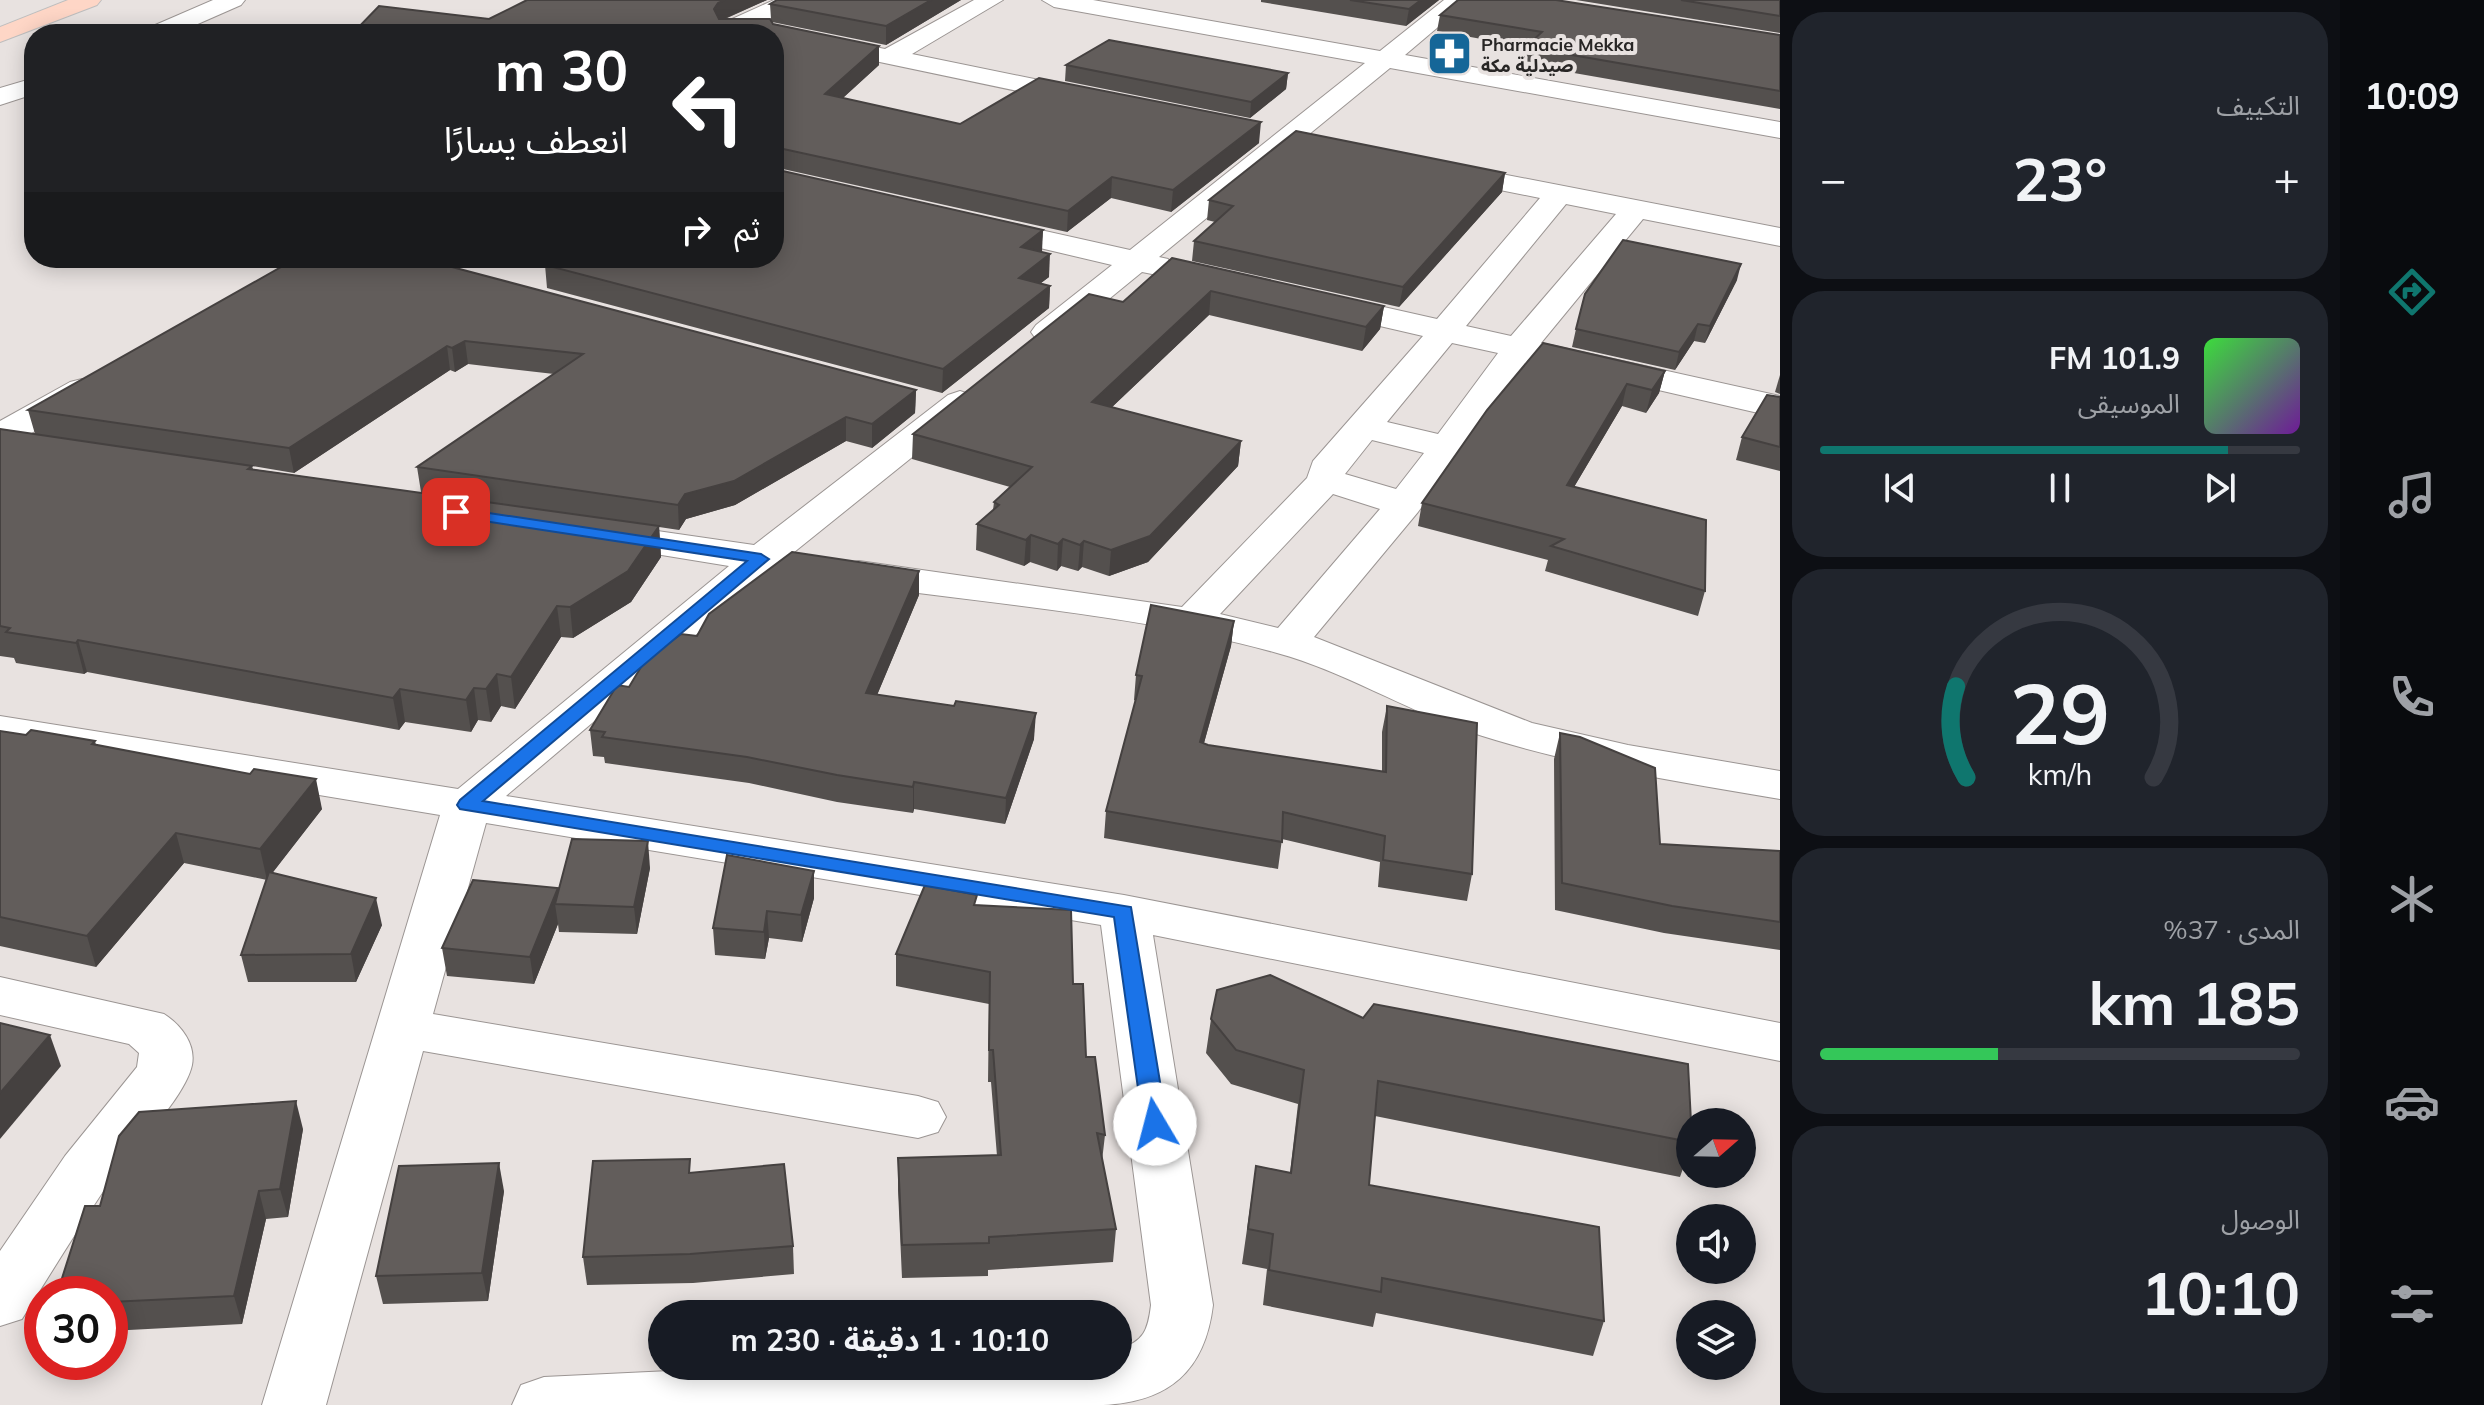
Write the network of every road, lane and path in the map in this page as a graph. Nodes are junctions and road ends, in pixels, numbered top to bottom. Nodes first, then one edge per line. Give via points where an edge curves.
1 (35, 0) edge
2 (89, 0) edge
3 (233, 0) edge
4 (793, 0) edge
5 (991, 0) edge
6 (1054, 0) edge
7 (1458, 0) edge
8 (1243, 7) dead end
9 (0, 14) edge
10 (28, 24) edge
11 (178, 24) edge
12 (741, 24) edge
13 (24, 26) edge
14 (1210, 28) junction
15 (0, 35) edge
16 (784, 35) edge
17 (888, 57) junction
18 (1383, 59) junction
19 (24, 89) edge
20 (0, 97) edge
21 (1102, 101) edge
22 (1780, 130) edge
23 (1423, 166) edge
24 (1559, 194) junction
25 (1636, 209) junction
26 (955, 219) edge
27 (1780, 237) edge
28 (1136, 261) junction
29 (1182, 271) edge
30 (1289, 295) edge
31 (1442, 329) junction
32 (1520, 347) junction
33 (106, 376) edge
34 (906, 397) edge
35 (1780, 407) edge
36 (952, 409) junction
37 (1364, 427) junction
38 (0, 436) edge
39 (0, 443) edge
40 (1446, 447) junction
41 (47, 450) edge
42 (1326, 480) junction
43 (1405, 504) junction
44 (559, 528) edge
45 (761, 559) junction
46 (1191, 621) junction
47 (1288, 642) junction
48 (0, 729) edge
49 (1780, 785) edge
50 (467, 805) junction
51 (1124, 912) junction
52 (0, 996) edge
53 (402, 1028) junction
54 (1780, 1042) edge
55 (918, 1117) dead end
56 (0, 1301) edge
57 (294, 1405) edge
58 (544, 1405) edge

1 - 9 main road
2 - 10 main road
3 - 11 street
4 - 12 street
5 - 17 street
6 - 14 street
7 - 18 street
8 - 14 street
13 - 15 main road
14 - 18 street
16 - 17 street
17 - 21 street
18 - 22 street
18 - 28 street
19 - 20 street
23 - 24 street
24 - 25 street
24 - 31 street
25 - 27 street
25 - 32 street
26 - 28 street
28 - 29 street
28 - 36 street
30 - 31 street
31 - 32 street
31 - 37 street
32 - 35 street
32 - 40 street
33 - 38 street
34 - 36 street
36 - 45 street
37 - 40 street
37 - 42 street via 1326,469
39 - 41 street
40 - 43 street
42 - 43 street
42 - 46 street
43 - 47 street
44 - 45 street
45 - 46 street
45 - 50 street
46 - 47 street
47 - 49 street via 1341,658 1476,719 1539,740
48 - 50 street
50 - 51 street
50 - 53 street
51 - 54 street
51 - 58 street via 1182,1305 1179,1334 1169,1356 1117,1377
52 - 56 street via 145,1028 167,1047 167,1060
53 - 55 street
53 - 57 street

